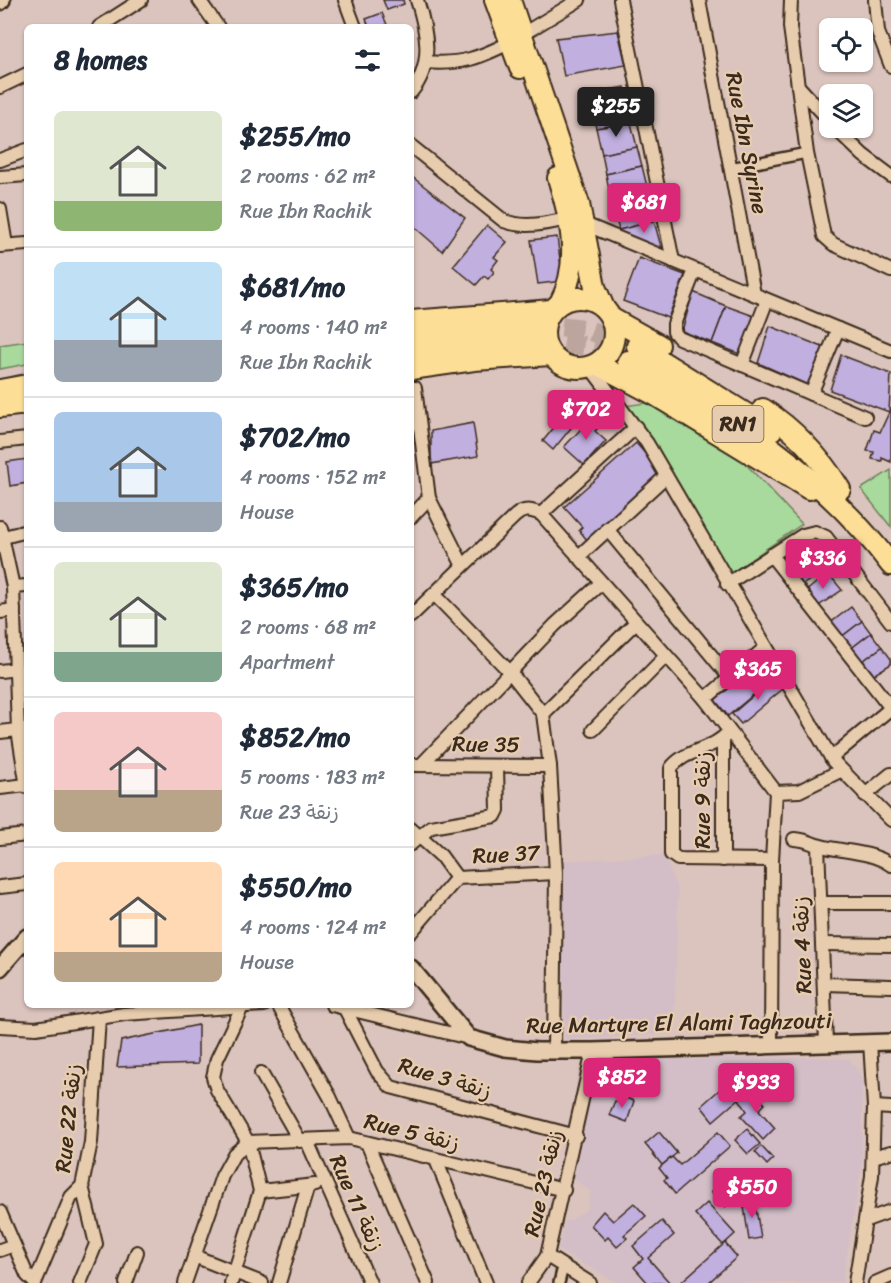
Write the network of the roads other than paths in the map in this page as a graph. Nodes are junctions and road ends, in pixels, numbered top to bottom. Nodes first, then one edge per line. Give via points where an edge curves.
1 (141, 0) edge
2 (199, 0) edge
3 (345, 0) edge
4 (417, 0) edge
5 (495, 0) edge
6 (510, 0) edge
7 (579, 0) edge
8 (620, 0) edge
9 (699, 0) edge
10 (790, 0) edge
11 (875, 0) edge
12 (104, 24) edge
13 (216, 24) edge
14 (353, 24) edge
15 (517, 38) junction
16 (426, 62) junction
17 (891, 66) edge
18 (24, 75) edge
19 (0, 87) edge
20 (798, 87) junction
21 (414, 89) edge
22 (819, 109) edge
23 (846, 138) edge
24 (414, 148) edge
25 (24, 151) edge
26 (807, 153) junction
27 (0, 160) edge
28 (730, 168) junction
29 (24, 175) edge
30 (891, 176) edge
31 (0, 177) edge
32 (0, 209) edge
33 (575, 221) junction
34 (24, 244) edge
35 (3, 246) edge
36 (673, 261) junction
37 (695, 270) junction
38 (891, 270) edge
39 (754, 294) junction
40 (767, 300) junction
41 (556, 307) junction
42 (608, 313) junction
43 (414, 321) edge
44 (838, 329) junction
45 (414, 335) edge
46 (891, 351) edge
47 (414, 352) edge
48 (550, 354) junction
49 (633, 354) tunnel mouth
50 (594, 365) junction
51 (742, 365) junction
52 (414, 381) edge
53 (24, 386) edge
54 (0, 390) edge
55 (811, 394) junction
56 (414, 397) edge
57 (24, 404) edge
58 (0, 407) edge
59 (865, 417) dead end
60 (636, 427) junction
61 (24, 439) edge
62 (0, 442) edge
63 (424, 474) junction
64 (414, 476) edge
65 (666, 476) junction
66 (838, 496) junction
67 (429, 498) junction
68 (414, 514) edge
69 (541, 514) junction
70 (607, 529) junction
71 (24, 531) edge
72 (1, 534) edge
73 (891, 546) edge
74 (771, 555) junction
75 (578, 557) junction
76 (462, 564) junction
77 (891, 565) edge
78 (601, 583) junction
79 (728, 584) junction
80 (24, 586) edge
81 (13, 587) junction
82 (434, 594) junction
83 (14, 610) junction
84 (0, 612) edge
85 (414, 613) edge
86 (636, 622) junction
87 (891, 622) edge
88 (766, 647) junction
89 (21, 649) edge
90 (666, 656) junction
91 (17, 669) junction
92 (0, 671) edge
93 (510, 672) junction
94 (730, 678) junction
95 (705, 699) junction
96 (891, 708) edge
97 (543, 714) junction
98 (23, 729) edge
99 (593, 730) dead end
100 (0, 732) edge
101 (726, 736) junction
102 (831, 758) junction
103 (416, 764) edge
104 (497, 766) junction
105 (550, 766) junction
106 (840, 771) junction
107 (891, 774) edge
108 (24, 786) edge
109 (0, 788) edge
110 (776, 792) junction
111 (865, 795) junction
112 (891, 820) edge
113 (24, 836) edge
114 (414, 837) edge
115 (0, 838) edge
116 (794, 839) dead end
117 (818, 846) junction
118 (723, 860) junction
119 (772, 860) junction
120 (891, 864) edge
121 (556, 873) junction
122 (457, 878) junction
123 (24, 884) edge
124 (0, 887) edge
125 (822, 903) junction
126 (891, 903) edge
127 (414, 928) edge
128 (24, 940) edge
129 (823, 944) junction
130 (891, 945) edge
131 (0, 968) edge
132 (414, 973) edge
133 (824, 984) junction
134 (891, 986) edge
135 (206, 1008) edge
136 (242, 1008) edge
137 (280, 1008) edge
138 (341, 1008) edge
139 (348, 1008) edge
140 (99, 1018) junction
141 (0, 1026) edge
142 (469, 1038) junction
143 (870, 1042) junction
144 (891, 1042) edge
145 (826, 1043) junction
146 (771, 1044) junction
147 (555, 1051) junction
148 (593, 1051) junction
149 (261, 1072) dead end
150 (874, 1107) junction
151 (891, 1108) edge
152 (576, 1136) junction
153 (349, 1138) junction
154 (303, 1141) junction
155 (248, 1142) junction
156 (367, 1143) junction
157 (891, 1152) edge
158 (873, 1157) junction
159 (436, 1160) junction
160 (326, 1184) junction
161 (82, 1186) junction
162 (308, 1186) junction
163 (564, 1190) junction
164 (260, 1191) junction
165 (891, 1211) edge
166 (0, 1212) edge
167 (866, 1220) junction
168 (14, 1245) junction
169 (0, 1250) edge
170 (137, 1252) dead end
171 (194, 1256) junction
172 (547, 1256) junction
173 (563, 1267) junction
174 (891, 1276) edge
175 (233, 1278) edge
176 (35, 1283) edge
177 (80, 1283) edge
178 (126, 1283) edge
179 (185, 1283) edge
180 (262, 1283) edge
181 (279, 1283) edge
182 (370, 1283) edge
183 (428, 1283) edge
184 (486, 1283) edge
185 (528, 1283) edge
186 (559, 1283) edge
187 (590, 1283) edge
188 (855, 1283) edge
189 (875, 1283) edge

1 - 12 street
2 - 13 street
3 - 14 street
4 - 16 street via 427,32
5 - 15 main road
6 - 15 main road
7 - 15 street
8 - 36 street
9 - 28 street, Rue Ibn Syrine
10 - 20 street
11 - 17 street via 878,32
15 - 16 street via 454,64
15 - 33 main road via 556,130 579,204
16 - 21 street
18 - 19 street
20 - 22 street
20 - 26 street
23 - 30 street
24 - 33 street via 504,221 534,226
25 - 27 street
26 - 28 street
26 - 38 street via 824,236 833,244
28 - 39 street, Rue Ibn Syrine
29 - 31 street
32 - 35 street
33 - 36 street
33 - 41 main road via 568,288
33 - 42 main road via 595,287
34 - 35 street
36 - 37 street
37 - 39 street
37 - 51 street via 674,332 681,340
39 - 40 street
40 - 44 street
40 - 51 street
41 - 42 main road via 578,297 597,302
41 - 43 main road
41 - 48 main road via 543,332
42 - 50 main road via 614,328 611,348
42 - 66 main road via 778,419 826,466
44 - 46 street
44 - 55 street
45 - 47 main road via 533,331
48 - 50 main road via 568,367
48 - 52 main road via 474,360
49 - 66 main road, RN1 via 765,425
50 - 60 street
50 - 66 main road via 655,395 800,485
51 - 55 street
53 - 54 main road
55 - 59 street
56 - 63 street
57 - 58 main road
60 - 65 street
60 - 69 street
61 - 62 street
63 - 64 street
63 - 67 street
65 - 70 street
65 - 79 street
66 - 73 main road, RN1
66 - 77 main road, RN1
67 - 68 street
67 - 76 street
69 - 75 street
69 - 76 street via 520,511
70 - 75 street
70 - 94 street
71 - 72 street
72 - 81 street
74 - 79 street
74 - 87 street via 809,533 826,537
74 - 96 street
75 - 78 street
76 - 82 street
78 - 86 street
78 - 93 street
79 - 88 street
80 - 81 street
81 - 83 street
82 - 85 street
82 - 93 street
83 - 84 street
83 - 89 street
86 - 90 street
86 - 97 street
88 - 94 street
88 - 102 street
89 - 91 street
90 - 95 street
90 - 99 street
91 - 92 street
91 - 98 street
93 - 97 street
93 - 103 street
94 - 95 street
95 - 101 street
96 - 102 street
97 - 105 street
98 - 100 street
101 - 110 street
101 - 118 street, Rue 9 زنقة
101 - 118 street via 671,768 669,850 678,859
102 - 106 street
103 - 104 street, Rue 35
104 - 105 street, Rue 35
104 - 114 street via 498,810 490,818 445,824
105 - 121 street
106 - 110 street via 799,791
106 - 111 street
107 - 111 street
108 - 109 street
110 - 119 street
111 - 112 street
113 - 115 street
114 - 122 street via 441,856
116 - 117 street via 809,840
117 - 120 street via 872,856
117 - 125 street, Rue 4 زنقة
118 - 119 street
119 - 146 street
121 - 122 street, Rue 37
121 - 147 street
122 - 127 street, Rue 37
123 - 124 street
125 - 126 street
125 - 129 street, Rue 4 زنقة
128 - 131 street
129 - 130 street
129 - 133 street, Rue 4 زنقة
132 - 142 street
133 - 134 street
133 - 145 street, Rue 4 زنقة
135 - 140 street
136 - 155 street via 217,1059 213,1077
137 - 153 street
138 - 152 street, Rue 3 زنقة via 376,1071 391,1087
139 - 142 street
140 - 141 street via 36,1028
140 - 161 street, Rue 22 زنقة via 91,1142
142 - 147 street, Rue Martyre El Alami Taghzouti via 505,1048
143 - 144 street, Rue Martyre El Alami Taghzouti
143 - 145 street, Rue Martyre El Alami Taghzouti
143 - 150 street
145 - 146 street, Rue Martyre El Alami Taghzouti
146 - 148 street, Rue Martyre El Alami Taghzouti
147 - 148 street, Rue Martyre El Alami Taghzouti
148 - 152 street, Rue 23 زنقة
149 - 154 street, Rue 11 زنقة
150 - 151 street
150 - 158 street
152 - 163 street, Rue 23 زنقة
153 - 154 street, Rue 5 زنقة
153 - 156 street, Rue 5 زنقة
154 - 155 street, Rue 5 زنقة
154 - 160 street, Rue 11 زنقة
155 - 164 street
155 - 171 street via 227,1165
156 - 159 street, Rue 5 زنقة
156 - 183 street
157 - 158 street
158 - 167 street
159 - 163 street, Rue 5 زنقة
159 - 184 street
160 - 162 street
160 - 182 street, Rue 11 زنقة
161 - 176 street, Rue 22 زنقة via 70,1197
161 - 177 street via 96,1244
162 - 164 street
162 - 181 street
163 - 172 street, Rue 23 زنقة
164 - 175 street
165 - 167 street
166 - 168 street
167 - 188 street
168 - 169 street
168 - 176 street via 27,1275
170 - 178 street
171 - 175 street
171 - 179 street
172 - 173 street
172 - 185 street, Rue 23 زنقة
173 - 186 street
173 - 187 street
174 - 189 street
175 - 180 street

